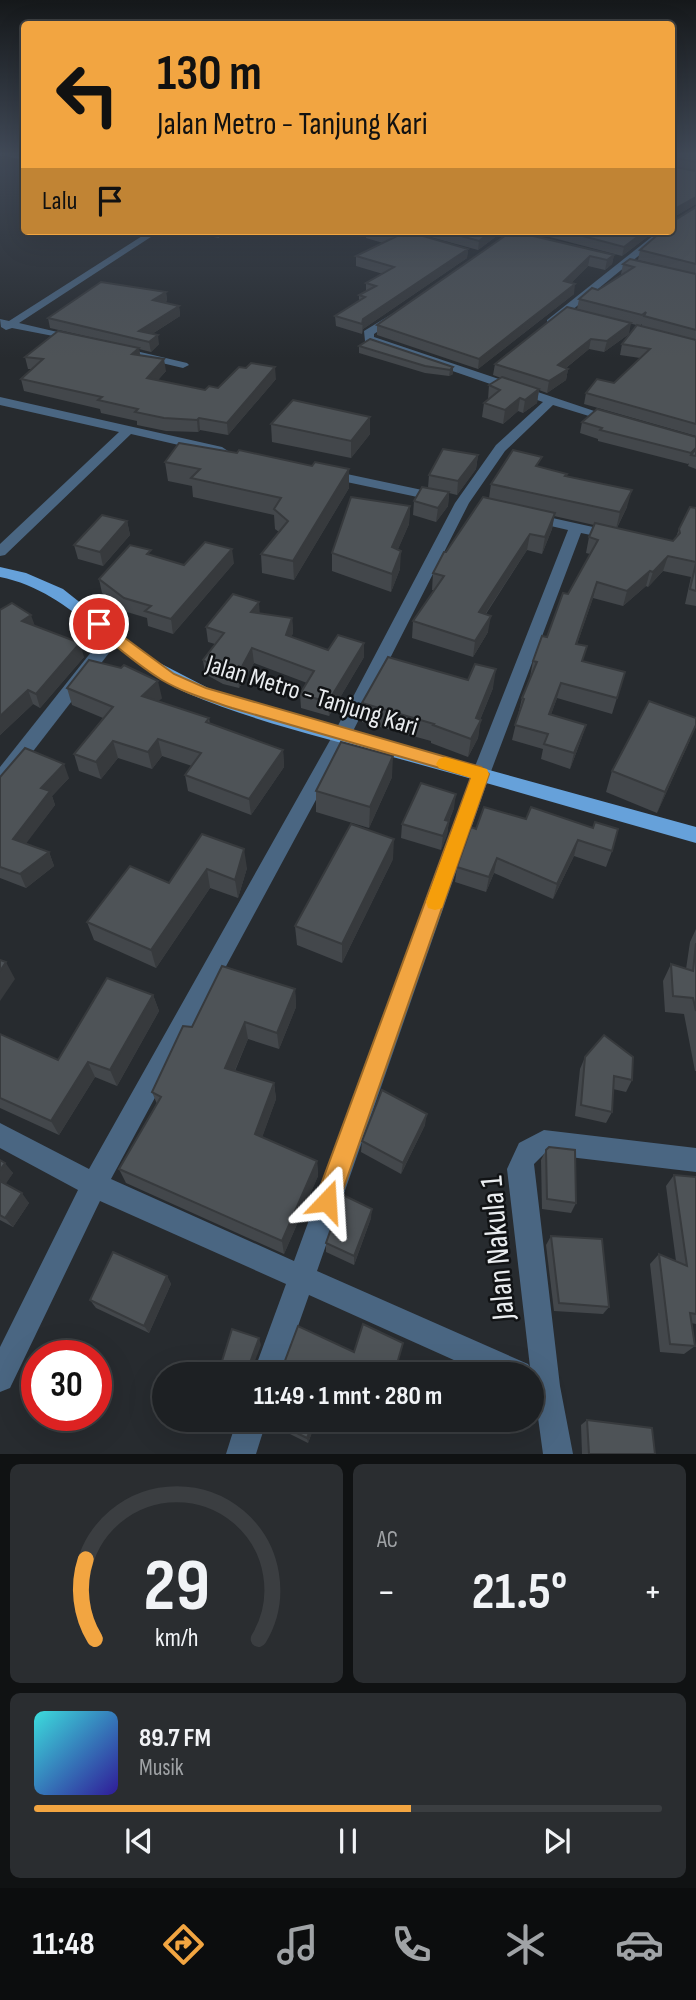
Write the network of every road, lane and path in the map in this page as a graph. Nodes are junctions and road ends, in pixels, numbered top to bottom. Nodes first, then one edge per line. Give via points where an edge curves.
1 (149, 235) edge
2 (509, 235) edge
3 (659, 235) edge
4 (544, 243) edge
5 (620, 261) junction
6 (638, 266) edge
7 (402, 310) edge
8 (5, 323) edge
9 (544, 328) edge
10 (0, 331) edge
11 (89, 343) edge
12 (102, 346) edge
13 (183, 365) dead end
14 (492, 367) edge
15 (482, 375) junction
16 (0, 401) edge
17 (551, 401) junction
18 (630, 424) edge
19 (127, 431) junction
20 (230, 453) edge
21 (308, 470) edge
22 (469, 504) junction
23 (513, 514) edge
24 (576, 527) junction
25 (628, 539) edge
26 (0, 552) edge
27 (0, 572) edge
28 (113, 636) junction
29 (342, 735) junction
30 (481, 774) junction
31 (0, 780) edge
32 (696, 835) edge
33 (0, 1135) edge
34 (696, 1160) edge
35 (94, 1185) junction
36 (300, 1277) junction
37 (271, 1362) edge
38 (491, 1362) edge
39 (537, 1362) edge
40 (0, 1378) edge
41 (544, 1402) edge
42 (248, 1432) edge
43 (240, 1454) edge
44 (558, 1454) edge

1 - 8 street
2 - 4 street
3 - 5 street
5 - 6 street
5 - 9 street via 570,314
7 - 15 street via 368,333 369,339
8 - 10 street
8 - 11 street
12 - 13 street
14 - 15 street
15 - 17 street
16 - 19 street
17 - 18 street
17 - 22 street via 500,448
19 - 20 street
19 - 26 street
21 - 22 street
22 - 29 street
23 - 24 street
24 - 25 street
24 - 30 street
27 - 28 main road, Jalan Metro - Tanjung Kari via 47,585
28 - 29 main road, Jalan Metro - Tanjung Kari via 169,677 201,691
28 - 31 street
29 - 30 main road, Jalan Metro - Tanjung Kari
29 - 35 street
30 - 32 main road, Jalan Metro - Tanjung Kari
30 - 36 street
33 - 35 street
34 - 39 street, Jalan Nakula 1 via 552,1142 531,1146 523,1156 520,1169
35 - 36 street
35 - 40 street
36 - 37 street
36 - 38 street
41 - 44 street, Jalan Nakula 1
42 - 43 street

